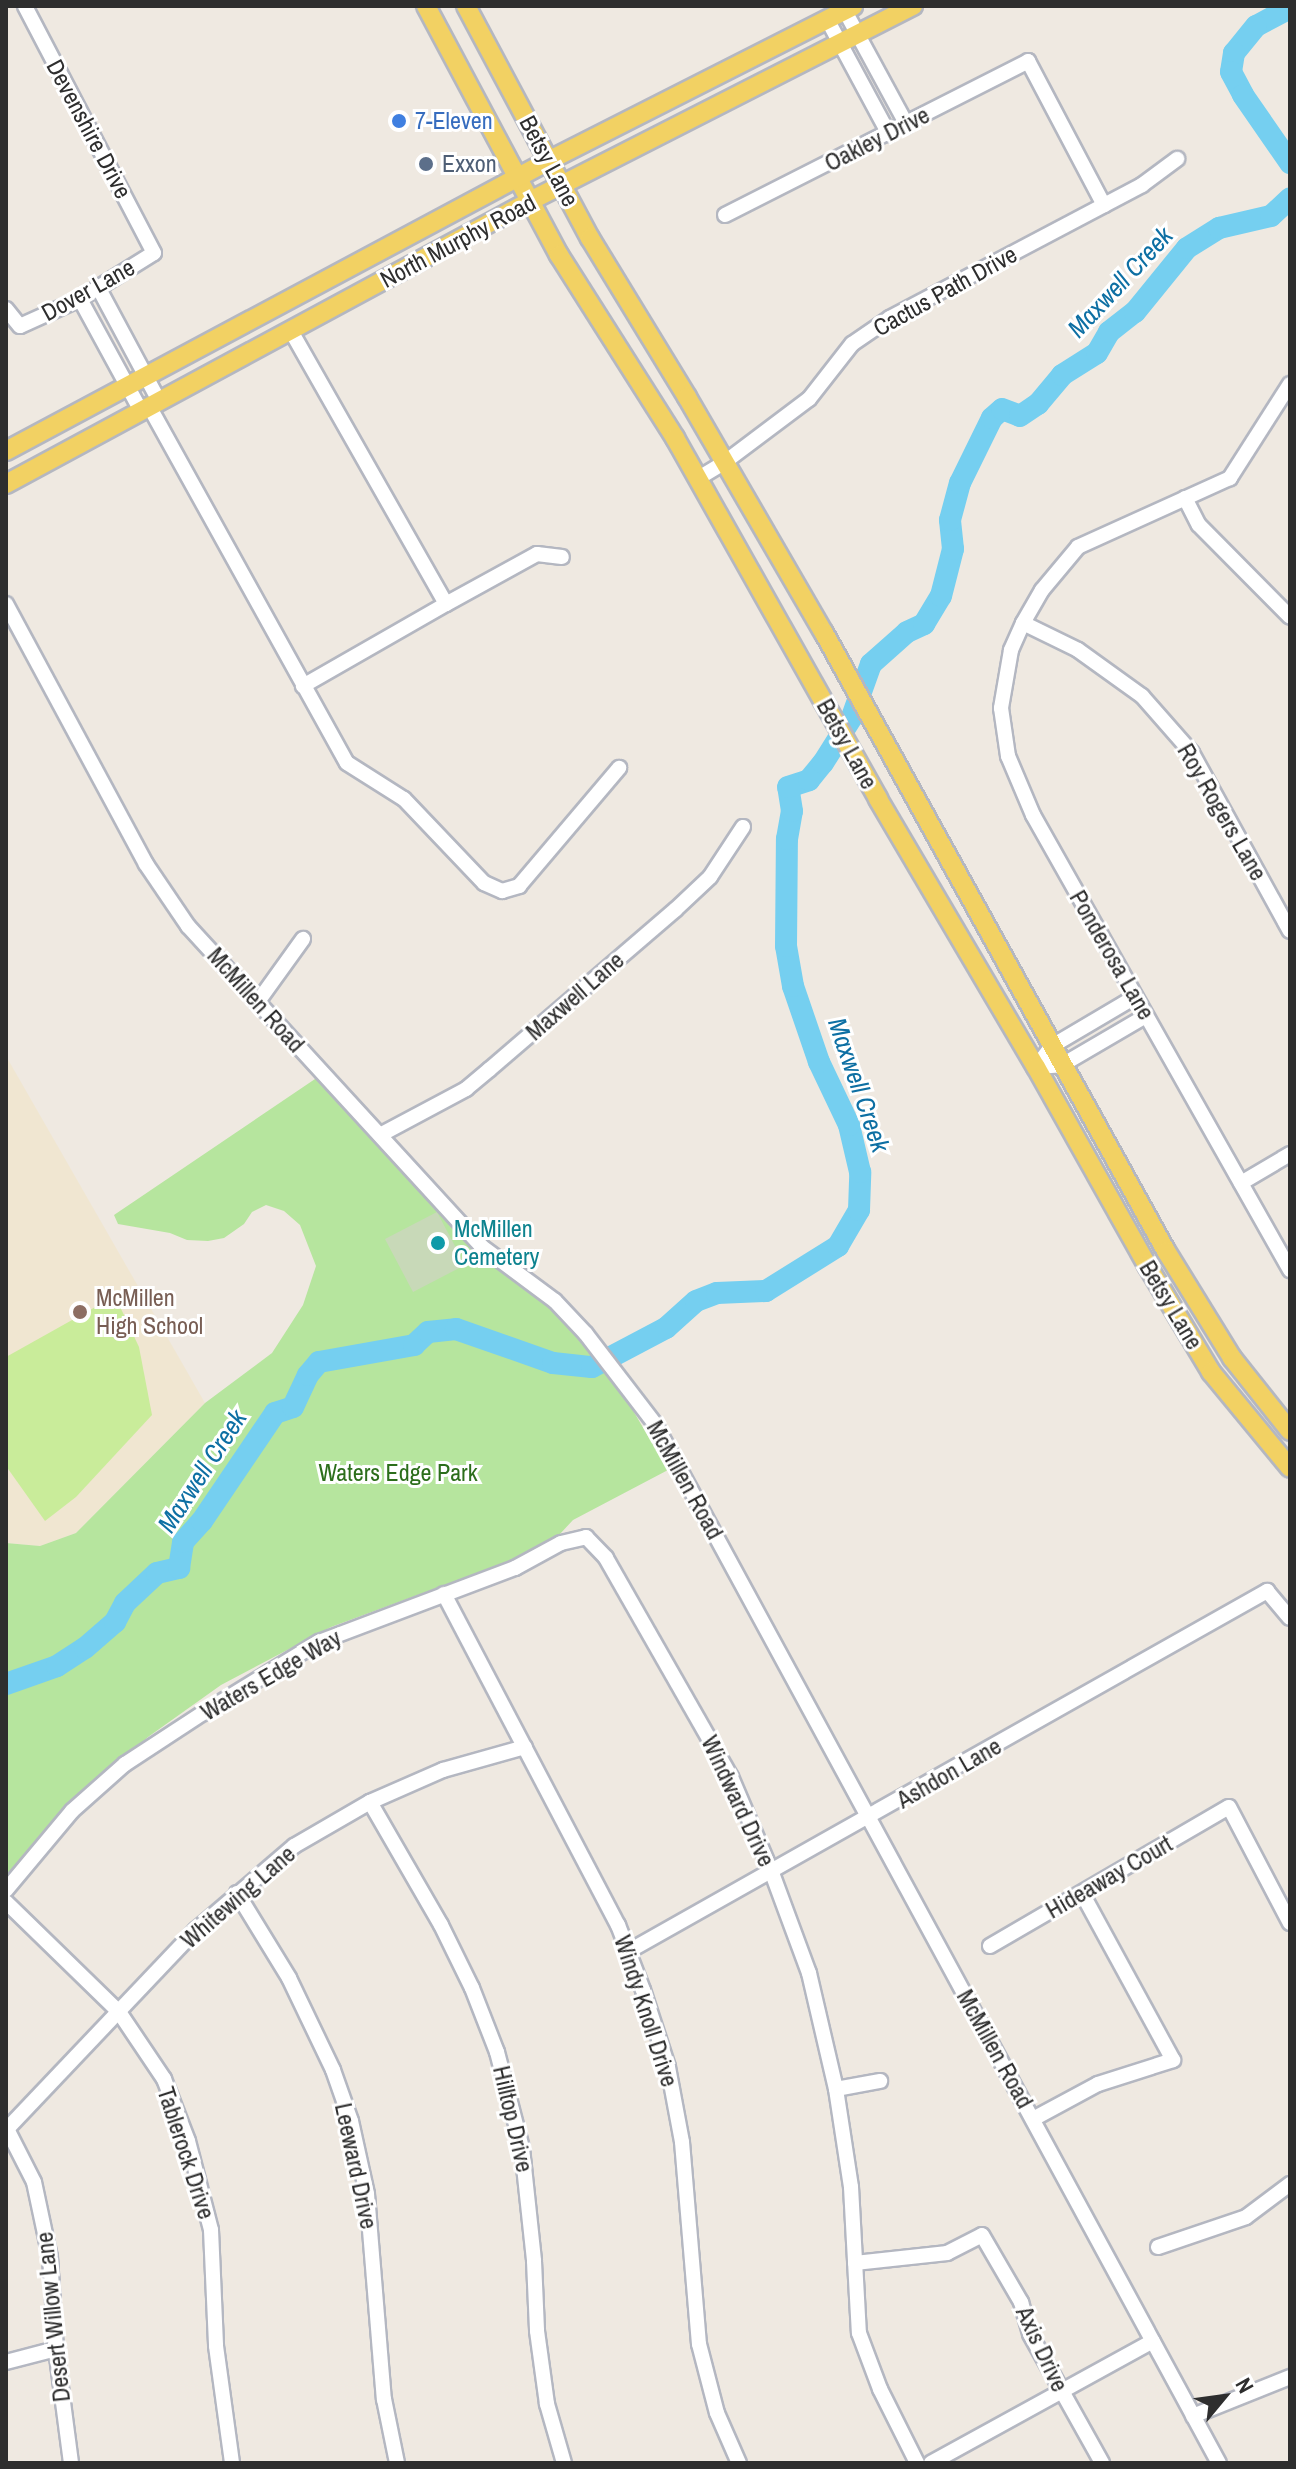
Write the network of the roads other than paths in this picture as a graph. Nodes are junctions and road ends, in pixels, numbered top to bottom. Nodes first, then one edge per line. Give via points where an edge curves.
1 (25, 6) edge
2 (426, 6) edge
3 (466, 6) edge
4 (913, 6) edge
5 (849, 8) edge
6 (827, 19) junction
7 (858, 35) junction
8 (841, 45) junction
9 (907, 125) junction
10 (889, 134) junction
11 (1177, 159) dead end
12 (550, 160) junction
13 (518, 178) junction
14 (562, 186) junction
15 (530, 201) junction
16 (1104, 205) junction
17 (725, 215) dead end
18 (154, 253) joint
19 (98, 287) junction
20 (80, 299) junction
21 (6, 309) edge
22 (291, 331) junction
23 (146, 377) junction
24 (1290, 384) edge
25 (128, 387) junction
26 (1286, 400) edge
27 (149, 406) junction
28 (6, 451) edge
29 (725, 462) junction
30 (697, 479) junction
31 (6, 484) edge
32 (1185, 498) junction
33 (562, 557) dead end
34 (6, 604) edge
35 (446, 604) junction
36 (1290, 617) edge
37 (1023, 623) junction
38 (303, 686) junction
39 (619, 768) dead end
40 (743, 827) dead end
41 (1290, 931) edge
42 (303, 939) dead end
43 (1135, 997) junction
44 (257, 1003) junction
45 (1146, 1016) junction
46 (1052, 1046) junction
47 (1062, 1065) junction
48 (1036, 1067) junction
49 (380, 1135) junction
50 (1290, 1154) edge
51 (1241, 1183) junction
52 (1290, 1270) edge
53 (1290, 1431) edge
54 (1290, 1468) edge
55 (586, 1537) joint
56 (444, 1594) junction
57 (1290, 1618) edge
58 (525, 1747) junction
59 (370, 1802) junction
60 (869, 1818) junction
61 (772, 1873) junction
62 (6, 1890) edge
63 (237, 1893) junction
64 (1082, 1893) junction
65 (6, 1902) edge
66 (1290, 1923) edge
67 (990, 1946) dead end
68 (629, 1951) junction
69 (119, 2012) junction
70 (880, 2081) dead end
71 (836, 2089) junction
72 (1033, 2119) junction
73 (7, 2129) edge
74 (1290, 2184) edge
75 (1158, 2247) dead end
76 (855, 2263) junction
77 (1153, 2341) junction
78 (56, 2349) junction
79 (6, 2362) edge
80 (1290, 2377) edge
81 (1061, 2392) junction
82 (1193, 2416) junction
83 (71, 2463) edge
84 (232, 2463) edge
85 (397, 2463) edge
86 (564, 2463) edge
87 (739, 2463) edge
88 (917, 2463) edge
89 (931, 2463) edge
90 (1102, 2463) edge
91 (1219, 2463) edge

1 - 18 street, Devenshire Drive
2 - 13 main road, Betsy Lane
3 - 12 main road, Betsy Lane
4 - 7 main road, North Murphy Road
5 - 6 main road, North Murphy Road
5 - 7 street
6 - 8 street
6 - 12 main road, North Murphy Road
7 - 8 main road, North Murphy Road
7 - 9 street
8 - 10 street
8 - 14 main road, North Murphy Road
9 - 10 street, Oakley Drive
9 - 16 street, Oakley Drive via 1028,61
10 - 17 street, Oakley Drive
11 - 16 street, Cactus Path Drive
12 - 13 main road, North Murphy Road
12 - 14 main road, Betsy Lane
13 - 15 main road, Betsy Lane
13 - 23 main road, North Murphy Road
14 - 15 main road, North Murphy Road
14 - 29 main road, Betsy Lane
15 - 22 main road, North Murphy Road
15 - 30 main road, Betsy Lane
16 - 29 street, Cactus Path Drive via 890,318 852,344 809,399
18 - 19 street, Dover Lane
19 - 20 street, Dover Lane
19 - 23 street
20 - 21 street, Dover Lane via 20,326
20 - 25 street
22 - 27 main road, North Murphy Road
22 - 35 street
23 - 25 main road, North Murphy Road
23 - 27 street
24 - 26 street, Ponderosa Lane
25 - 27 street
25 - 28 main road, North Murphy Road
26 - 32 street, Ponderosa Lane via 1230,478
27 - 31 main road, North Murphy Road
27 - 38 street
29 - 30 street, Cactus Path Drive
29 - 46 main road, Betsy Lane
30 - 48 main road, Betsy Lane
32 - 36 street via 1199,525
32 - 37 street, Ponderosa Lane via 1078,547
33 - 35 street via 537,554
34 - 44 street, McMillen Road via 146,864 188,926
35 - 38 street
37 - 41 street, Roy Rogers Lane via 1078,650 1142,696 1182,741
37 - 43 street, Ponderosa Lane via 1011,650 1001,708 1008,756 1033,815
38 - 39 street via 347,763 404,799 493,889 519,886
40 - 49 street, Maxwell Lane via 731,850 693,894 490,1069 466,1089
42 - 44 street
43 - 45 street, Ponderosa Lane
43 - 46 street
44 - 49 street, McMillen Road
45 - 47 street
45 - 51 street, Ponderosa Lane
46 - 47 main road, Betsy Lane
46 - 48 street
47 - 48 street
47 - 53 main road, Betsy Lane via 1232,1358
48 - 54 main road, Betsy Lane via 1211,1372
49 - 60 street, McMillen Road via 501,1265 555,1301 655,1424
50 - 51 street
51 - 52 street, Ponderosa Lane
55 - 56 street, Waters Edge Way
55 - 61 street, Windward Drive via 606,1558 723,1763
56 - 58 street, Windy Knoll Drive
56 - 62 street, Waters Edge Way via 319,1642 125,1764 72,1811
57 - 60 street, Ashdon Lane via 1267,1591
58 - 59 street, Whitewing Lane via 443,1770
58 - 68 street, Windy Knoll Drive
59 - 63 street, Whitewing Lane via 294,1846
59 - 86 street, Hilltop Drive via 441,1925 497,2052 522,2148 537,2331 547,2404
60 - 61 street, Ashdon Lane
60 - 72 street, McMillen Road
61 - 68 street, Ashdon Lane
61 - 71 street, Windward Drive via 809,1973
63 - 69 street, Whitewing Lane
63 - 85 street, Leeward Drive via 295,1991 351,2121 367,2194 384,2399
64 - 66 street, Hideaway Court via 1229,1807
64 - 67 street, Hideaway Court
64 - 72 street via 1173,2060 1098,2084
65 - 69 street, Tablerock Drive
68 - 87 street, Windy Knoll Drive via 668,2067 687,2186 699,2344 717,2413
69 - 73 street, Whitewing Lane
69 - 84 street, Tablerock Drive via 164,2079 188,2141 211,2230 216,2346
70 - 71 street
71 - 76 street, Windward Drive via 851,2187
72 - 77 street, McMillen Road
73 - 78 street, Desert Willow Lane via 34,2182 50,2257
74 - 75 street via 1246,2217
76 - 81 street, Axis Drive via 947,2253 982,2235 1021,2302 1030,2334
76 - 88 street, Windward Drive via 859,2333
77 - 81 street
77 - 82 street, McMillen Road
78 - 79 street
78 - 83 street, Desert Willow Lane
80 - 82 street
81 - 89 street
81 - 90 street, Axis Drive
82 - 91 street, McMillen Road

